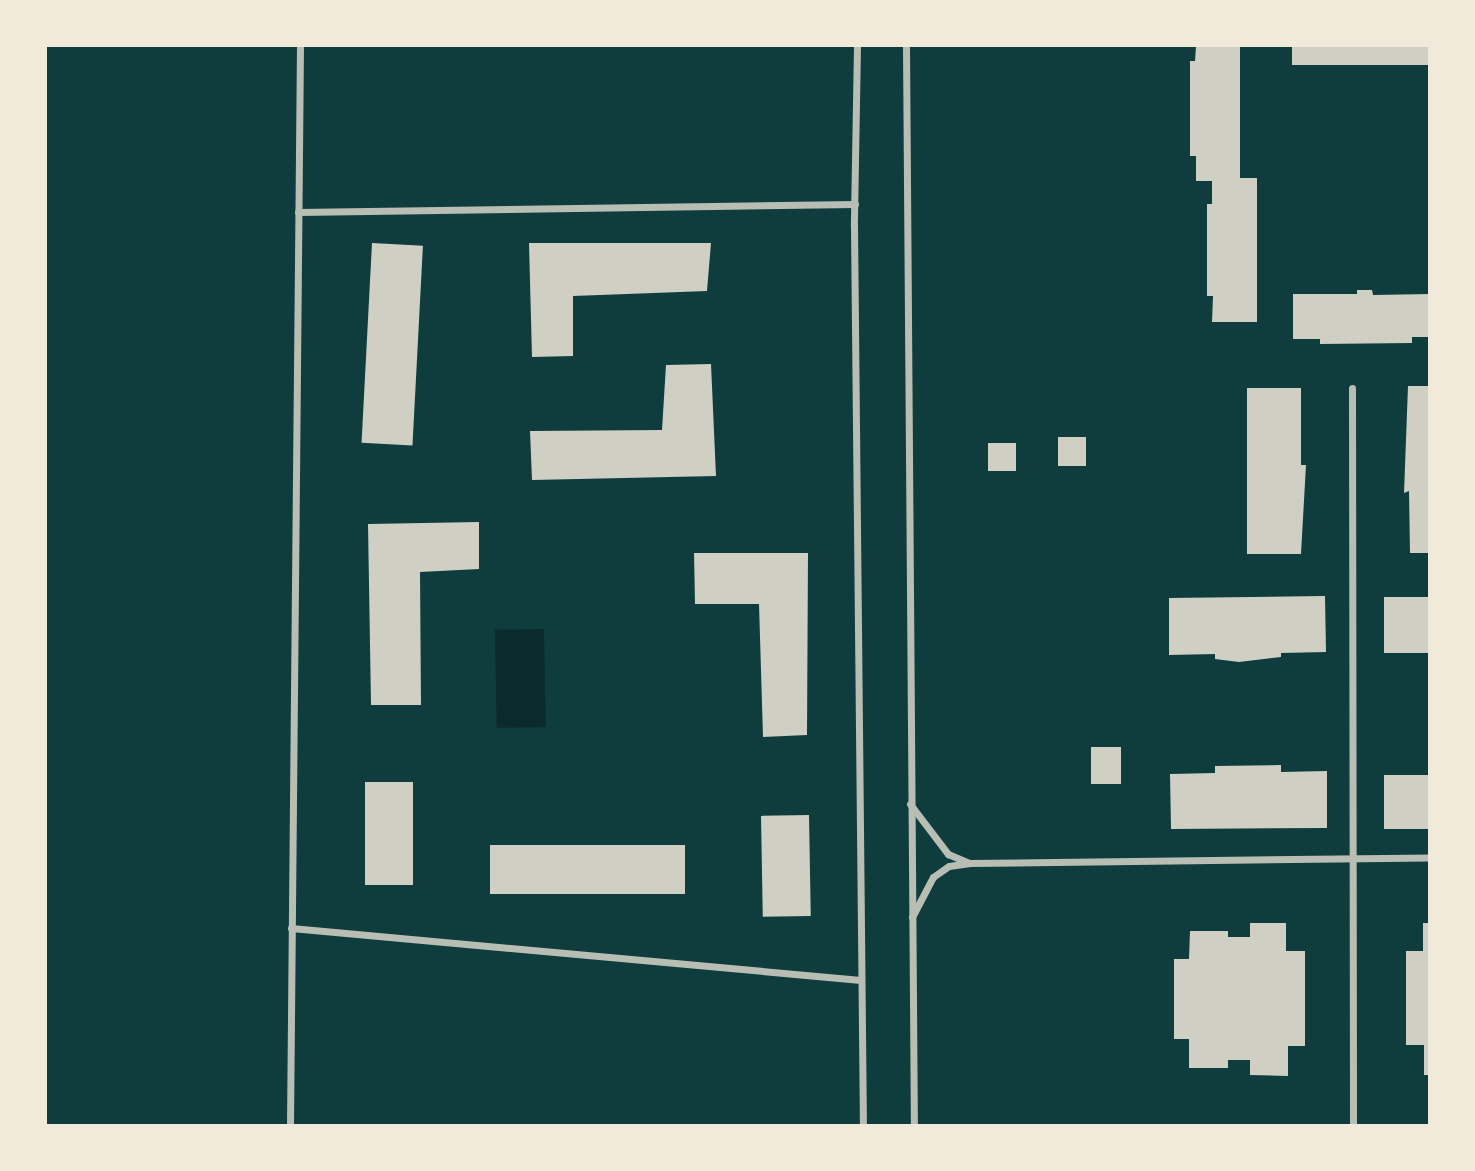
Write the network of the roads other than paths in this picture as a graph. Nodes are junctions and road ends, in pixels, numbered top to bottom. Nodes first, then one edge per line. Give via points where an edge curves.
1 (300, 46) edge
2 (856, 46) edge
3 (906, 46) edge
4 (855, 204) junction
5 (298, 212) junction
6 (1352, 388) dead end
7 (910, 804) junction
8 (1430, 857) edge
9 (1353, 858) junction
10 (970, 863) junction
11 (911, 919) junction
12 (291, 928) junction
13 (861, 980) junction
14 (290, 1125) edge
15 (863, 1125) edge
16 (914, 1125) edge
17 (1353, 1125) edge

1 - 5 street
2 - 4 street
3 - 7 street
4 - 5 street
4 - 13 street
5 - 12 street
6 - 9 street
7 - 10 street via 947,854
7 - 11 street
8 - 9 street
9 - 10 street
9 - 17 street
10 - 11 street via 949,866 933,877
11 - 16 street
12 - 13 street
12 - 14 street
13 - 15 street

